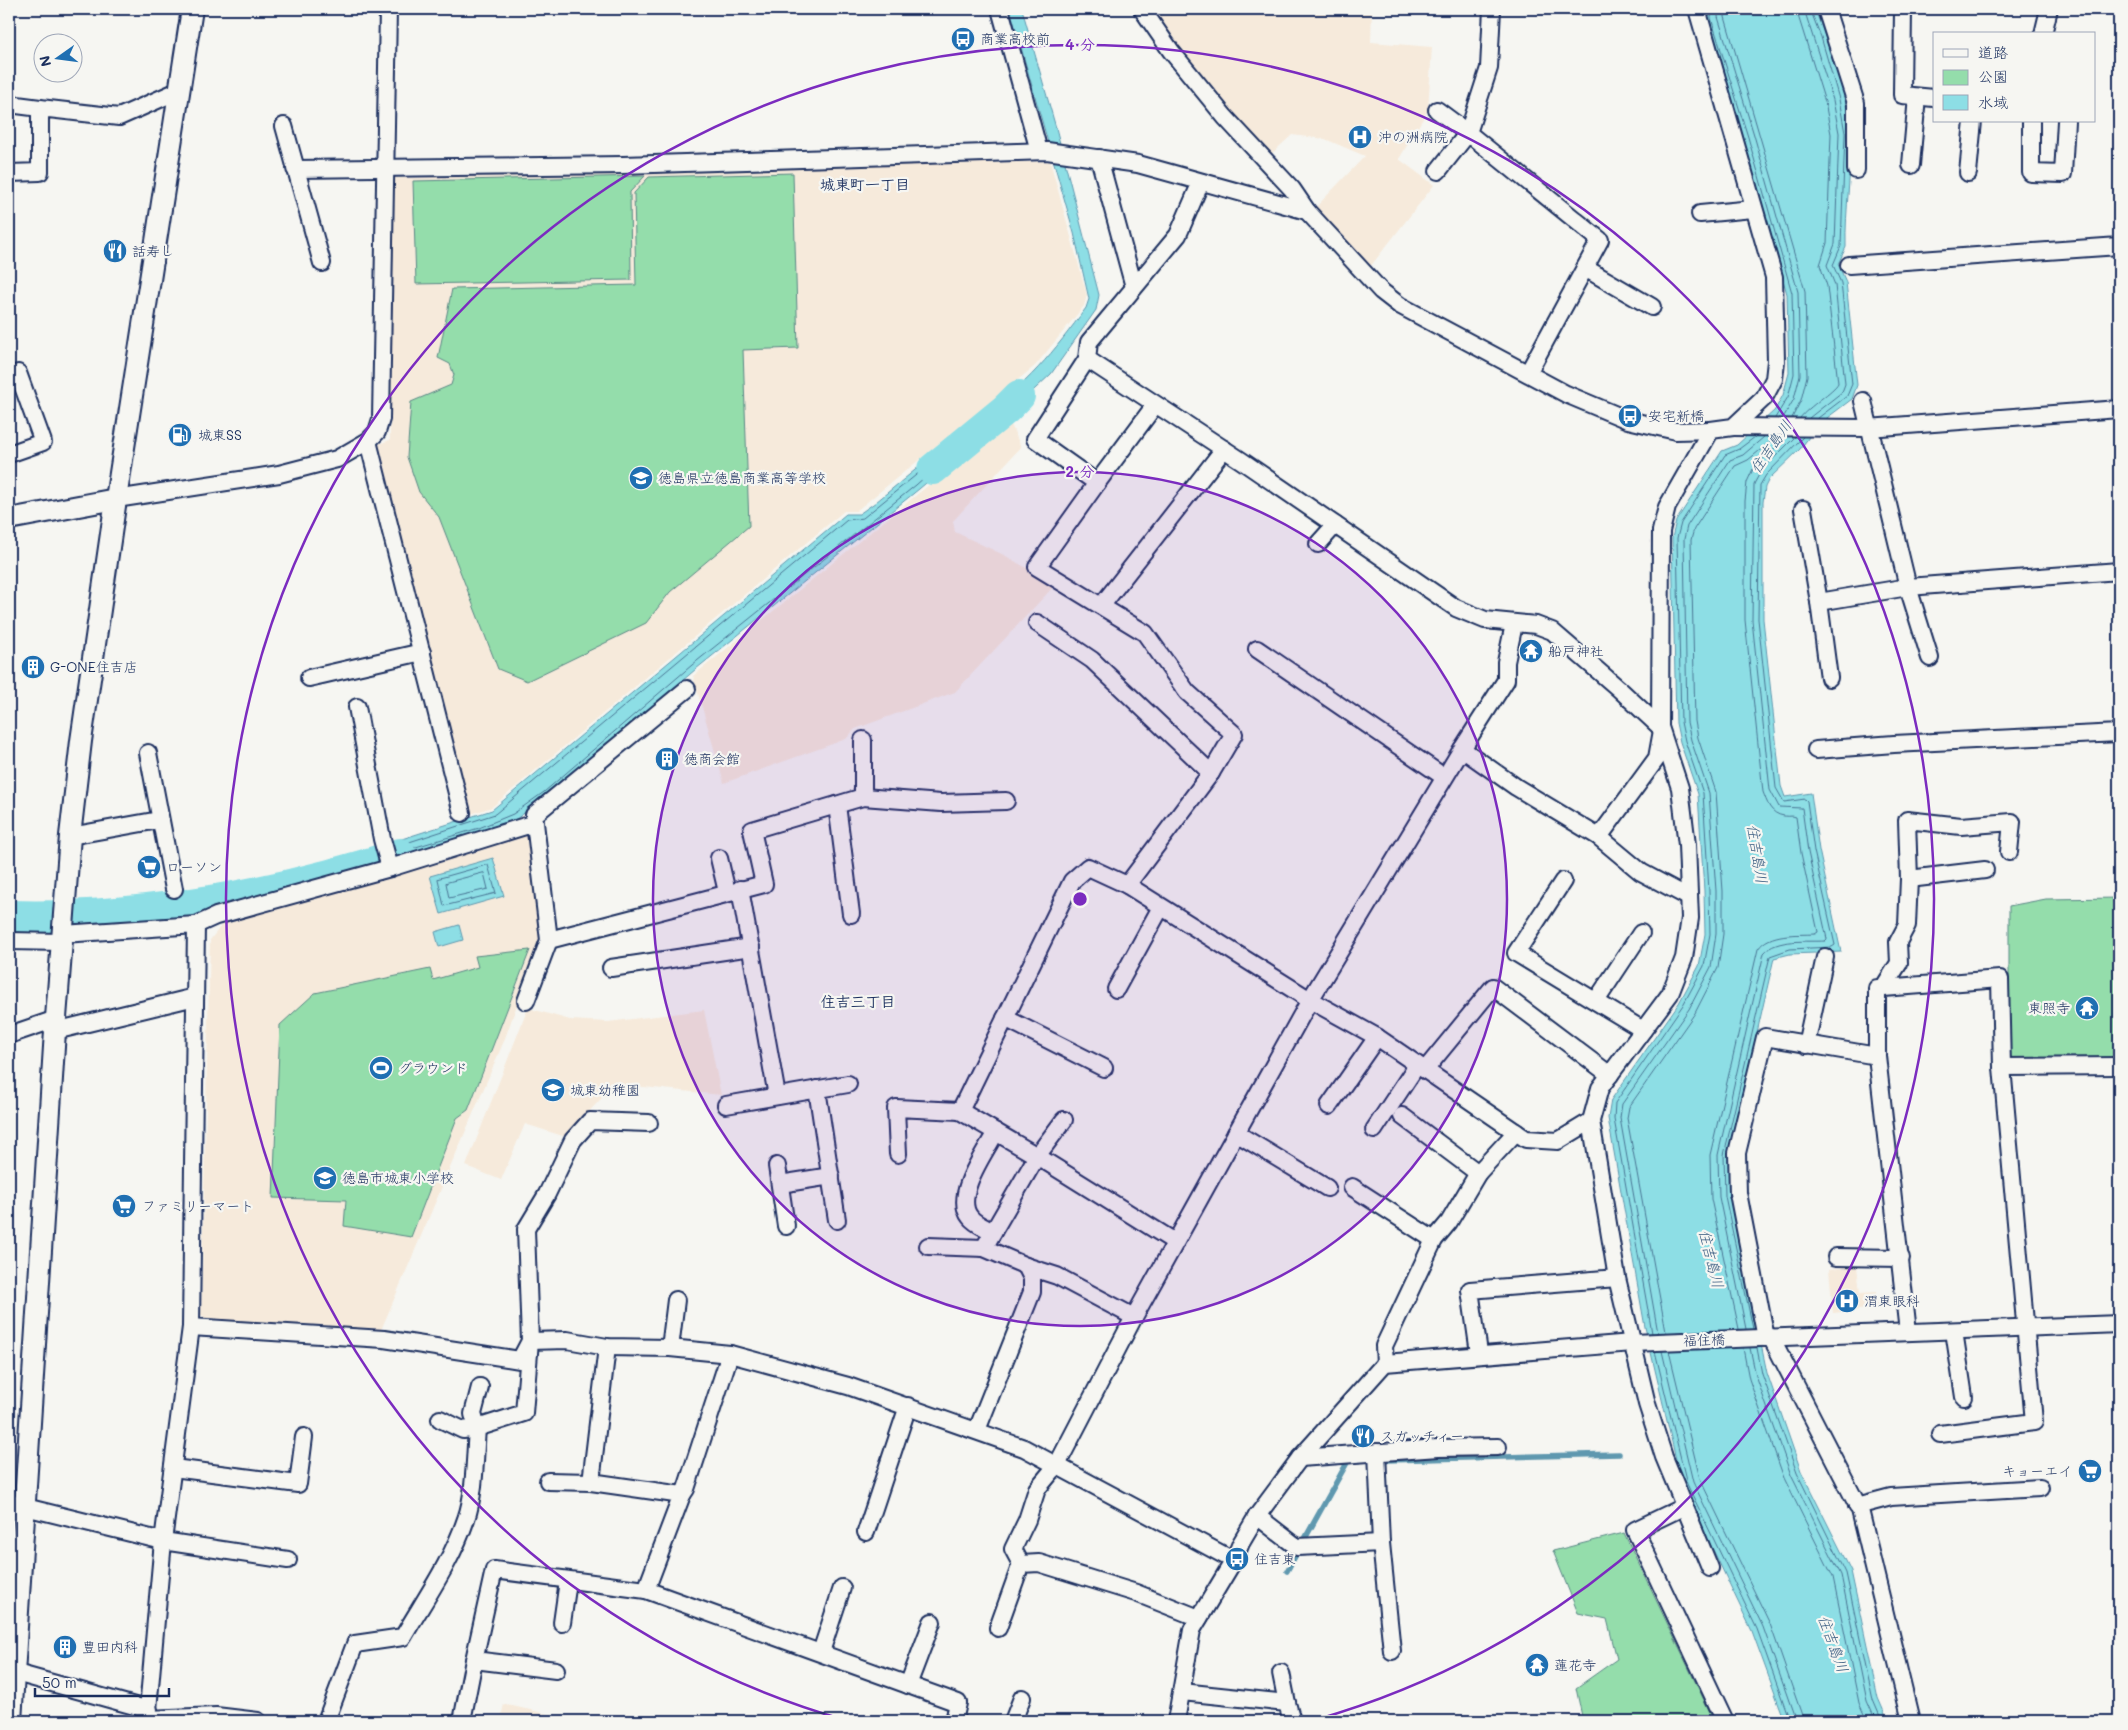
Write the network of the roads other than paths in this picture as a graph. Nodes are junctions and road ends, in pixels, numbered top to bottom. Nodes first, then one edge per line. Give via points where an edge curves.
1 (192, 9) edge
2 (388, 9) edge
3 (1000, 9) edge
4 (1142, 9) edge
5 (1492, 9) edge
6 (1697, 9) edge
7 (1826, 9) edge
8 (1903, 9) edge
9 (2049, 9) edge
10 (2044, 32) edge
11 (180, 90) junction
12 (1917, 97) junction
13 (1933, 98) edge
14 (9, 104) edge
15 (40, 108) junction
16 (1437, 110) dead end
17 (1973, 122) edge
18 (2031, 122) edge
19 (2066, 122) edge
20 (284, 126) dead end
21 (1468, 133) junction
22 (1043, 151) junction
23 (1100, 158) junction
24 (1911, 165) dead end
25 (295, 169) junction
26 (384, 169) junction
27 (1856, 170) dead end
28 (1438, 171) dead end
29 (9, 173) edge
30 (1968, 173) dead end
31 (1201, 182) junction
32 (1753, 209) junction
33 (1307, 211) junction
34 (1700, 214) dead end
35 (2119, 246) edge
36 (322, 263) dead end
37 (1850, 265) dead end
38 (1585, 268) junction
39 (1134, 287) junction
40 (1652, 307) dead end
41 (1087, 359) junction
42 (18, 373) dead end
43 (1528, 373) junction
44 (1863, 401) dead end
45 (1155, 405) junction
46 (2119, 409) edge
47 (1733, 427) junction
48 (1868, 428) junction
49 (1711, 430) junction
50 (368, 441) junction
51 (1224, 449) junction
52 (9, 454) edge
53 (1097, 483) junction
54 (116, 499) junction
55 (1803, 509) dead end
56 (9, 519) edge
57 (1335, 525) junction
58 (1318, 544) dead end
59 (2119, 571) edge
60 (1908, 587) junction
61 (1819, 602) junction
62 (1102, 605) junction
63 (1037, 623) dead end
64 (1514, 624) junction
65 (1257, 649) dead end
66 (422, 652) junction
67 (1930, 658) dead end
68 (309, 678) dead end
69 (1829, 678) dead end
70 (687, 689) dead end
71 (357, 707) dead end
72 (1661, 731) junction
73 (2119, 733) edge
74 (863, 740) dead end
75 (1462, 749) junction
76 (1816, 750) dead end
77 (148, 753) dead end
78 (1211, 773) junction
79 (1444, 777) junction
80 (863, 797) junction
81 (1006, 801) dead end
82 (837, 805) junction
83 (462, 813) dead end
84 (159, 820) junction
85 (535, 823) junction
86 (70, 836) junction
87 (1599, 837) junction
88 (2009, 852) dead end
89 (719, 858) dead end
90 (389, 865) junction
91 (1985, 870) dead end
92 (1909, 880) junction
93 (1563, 881) dead end
94 (1127, 886) junction
95 (174, 889) dead end
96 (733, 890) junction
97 (1688, 897) junction
98 (1161, 907) junction
99 (851, 914) dead end
100 (196, 925) junction
101 (63, 927) junction
102 (1641, 933) dead end
103 (549, 940) junction
104 (9, 942) edge
105 (752, 947) junction
106 (1825, 957) dead end
107 (611, 968) dead end
108 (1883, 988) junction
109 (1116, 989) dead end
110 (195, 997) junction
111 (1310, 1000) junction
112 (526, 1001) dead end
113 (1596, 1001) junction
114 (1006, 1018) junction
115 (56, 1025) junction
116 (1643, 1030) junction
117 (9, 1034) edge
118 (1377, 1037) junction
119 (1806, 1045) junction
120 (1877, 1056) junction
121 (2119, 1066) edge
122 (1421, 1067) junction
123 (2002, 1067) junction
124 (1104, 1068) dead end
125 (1610, 1074) junction
126 (848, 1084) dead end
127 (817, 1089) junction
128 (777, 1096) junction
129 (726, 1105) dead end
130 (1329, 1106) dead end
131 (960, 1111) junction
132 (1402, 1116) dead end
133 (1064, 1120) dead end
134 (1591, 1120) junction
135 (649, 1124) dead end
136 (1374, 1130) dead end
137 (996, 1132) junction
138 (1516, 1132) junction
139 (1236, 1133) junction
140 (898, 1154) dead end
141 (1037, 1156) junction
142 (777, 1166) dead end
143 (1478, 1173) junction
144 (831, 1176) junction
145 (780, 1184) junction
146 (1327, 1188) dead end
147 (1352, 1188) dead end
148 (837, 1220) dead end
149 (786, 1226) dead end
150 (993, 1232) junction
151 (1434, 1240) junction
152 (1175, 1242) junction
153 (928, 1246) dead end
154 (984, 1248) junction
155 (1836, 1257) dead end
156 (1901, 1258) junction
157 (1026, 1266) junction
158 (1617, 1278) junction
159 (676, 1300) dead end
160 (1134, 1317) junction
161 (2119, 1324) edge
162 (191, 1327) junction
163 (2026, 1328) junction
164 (1954, 1331) junction
165 (1908, 1332) junction
166 (1766, 1338) junction
167 (530, 1342) junction
168 (1639, 1342) junction
169 (607, 1347) junction
170 (670, 1348) junction
171 (1479, 1353) junction
172 (730, 1354) junction
173 (1385, 1363) junction
174 (480, 1387) dead end
175 (1964, 1397) dead end
176 (908, 1406) junction
177 (440, 1419) dead end
178 (476, 1428) junction
179 (977, 1430) junction
180 (1940, 1434) dead end
181 (304, 1437) dead end
182 (1498, 1447) dead end
183 (1378, 1457) junction
184 (1300, 1458) junction
185 (1057, 1465) junction
186 (173, 1468) junction
187 (548, 1481) dead end
188 (591, 1482) junction
189 (2040, 1488) dead end
190 (682, 1495) junction
191 (16, 1505) edge
192 (1857, 1506) junction
193 (1683, 1507) junction
194 (1257, 1516) junction
195 (866, 1532) dead end
196 (163, 1541) junction
197 (1381, 1543) junction
198 (288, 1560) dead end
199 (1233, 1560) junction
200 (1021, 1564) junction
201 (1710, 1568) dead end
202 (568, 1580) junction
203 (842, 1588) dead end
204 (646, 1590) junction
205 (1199, 1618) junction
206 (932, 1622) dead end
207 (562, 1624) dead end
208 (998, 1628) dead end
209 (1392, 1650) dead end
210 (821, 1652) junction
211 (474, 1660) junction
212 (556, 1670) dead end
213 (11, 1671) edge
214 (1281, 1673) dead end
215 (908, 1685) junction
216 (1182, 1692) junction
217 (1022, 1698) dead end
218 (1287, 1703) junction
219 (148, 1717) edge
220 (11, 1721) edge
221 (258, 1721) edge
222 (326, 1721) edge
223 (462, 1721) edge
224 (954, 1721) edge
225 (1013, 1721) edge
226 (1176, 1721) edge
227 (1292, 1721) edge
228 (1725, 1721) edge
229 (1911, 1721) edge

1 - 11 street
2 - 26 street
3 - 22 street
4 - 33 street via 1171,51 1292,189
5 - 21 street via 1489,68
6 - 32 street
7 - 27 street via 1856,103
8 - 12 street via 1902,95
9 - 10 street
11 - 15 street via 119,117
11 - 54 street
12 - 13 street
12 - 24 street
14 - 15 street
15 - 29 street via 40,172
16 - 21 street
17 - 30 street
18 - 19 street via 2031,173 2063,174
20 - 25 street
21 - 28 street
21 - 38 street via 1600,240
22 - 23 street
22 - 26 street
23 - 31 street via 1138,164
23 - 39 street
25 - 26 street
25 - 36 street
26 - 50 street via 381,419 377,432
31 - 33 street
31 - 39 street via 1178,235
32 - 34 street
32 - 47 street via 1774,277 1776,361 1774,379 1764,398
33 - 43 street via 1381,291 1399,305
35 - 37 street
38 - 40 street
38 - 43 street
39 - 41 street via 1089,342
41 - 45 street
41 - 53 street via 1035,440
42 - 52 street via 43,442
43 - 49 street via 1566,394 1628,420 1676,431
44 - 48 street
45 - 51 street
45 - 53 street
46 - 48 street
47 - 48 street
47 - 49 street
48 - 60 street
49 - 72 street via 1667,507 1661,531
50 - 54 street via 337,459 279,474
50 - 66 street
51 - 57 street
51 - 62 street
53 - 62 street via 1037,567
54 - 56 street
54 - 86 street
55 - 61 street
57 - 58 street
57 - 64 street via 1456,608 1486,620
59 - 60 street
60 - 61 street
60 - 67 street
61 - 69 street
62 - 78 street via 1145,633 1188,692 1234,734
63 - 78 street via 1092,660
64 - 72 street via 1536,625 1552,631 1618,688
64 - 75 street via 1506,662 1506,680
65 - 79 street
66 - 68 street
66 - 83 street
70 - 85 street via 534,815
71 - 90 street
72 - 87 street via 1657,758
72 - 97 street via 1680,788 1687,844
73 - 76 street
74 - 80 street
75 - 79 street
75 - 87 street via 1516,787
77 - 84 street
78 - 94 street
79 - 111 street
80 - 81 street via 941,803
80 - 82 street
82 - 96 street via 752,830 764,884
82 - 99 street
84 - 86 street
84 - 95 street
85 - 90 street
85 - 103 street
86 - 101 street
87 - 97 street via 1642,872
88 - 92 street via 2012,822 1961,826 1907,820
89 - 96 street
90 - 100 street via 216,916
91 - 92 street
92 - 108 street via 1907,925 1898,942 1899,963
93 - 113 street via 1516,953
94 - 98 street
94 - 114 street via 1088,867 1072,881
96 - 103 street
96 - 105 street
97 - 116 street via 1690,918 1684,958 1670,994
98 - 109 street
98 - 111 street
100 - 101 street
100 - 110 street
101 - 104 street
101 - 115 street
102 - 113 street
103 - 112 street
105 - 107 street
105 - 128 street
106 - 119 street
108 - 120 street via 1877,988
108 - 123 street via 2000,979
110 - 115 street
110 - 162 street
111 - 118 street
111 - 139 street
113 - 116 street
114 - 124 street
114 - 131 street
115 - 117 street
115 - 191 street
116 - 125 street
118 - 122 street
118 - 130 street
119 - 120 street
119 - 166 street via 1765,1037 1738,1153 1738,1194
120 - 156 street
121 - 123 street
122 - 125 street via 1493,987
122 - 136 street
122 - 138 street
123 - 163 street
125 - 134 street via 1600,1088
126 - 127 street
127 - 128 street
127 - 144 street
128 - 129 street
131 - 137 street
131 - 140 street via 896,1108
132 - 143 street
133 - 141 street
134 - 138 street via 1558,1141 1526,1139
134 - 158 street
135 - 167 street via 590,1121 573,1140 548,1194 526,1229
137 - 141 street
137 - 150 street via 965,1191 966,1212 971,1219
138 - 143 street
139 - 146 street
139 - 152 street
141 - 150 street
141 - 152 street
142 - 145 street
143 - 151 street via 1449,1222
144 - 145 street
144 - 148 street
145 - 149 street
147 - 151 street
150 - 154 street
151 - 173 street via 1384,1346
152 - 160 street
153 - 154 street
154 - 157 street
155 - 156 street
156 - 165 street
157 - 160 street via 1057,1276
157 - 179 street via 1032,1278 1032,1292
158 - 168 street
158 - 171 street via 1470,1290
159 - 170 street
160 - 185 street
161 - 163 street, 福住橋
162 - 167 street via 384,1339 520,1360
162 - 186 street
163 - 164 street, 福住橋
163 - 180 street via 2034,1422
164 - 165 street, 福住橋
164 - 175 street
165 - 166 street, 福住橋
166 - 168 street, 福住橋
166 - 192 street
167 - 169 street via 567,1340
167 - 178 street via 524,1413
168 - 171 street, 福住橋
168 - 193 street via 1664,1457
169 - 170 street
169 - 188 street
170 - 172 street
171 - 173 street, 福住橋
172 - 176 street
172 - 190 street
173 - 184 street
174 - 178 street via 473,1414
176 - 179 street
176 - 195 street
177 - 178 street via 462,1430
178 - 222 street via 467,1518 453,1548 403,1637 355,1644
179 - 185 street
181 - 186 street via 298,1484
182 - 183 street
183 - 184 street
183 - 197 street
184 - 194 street
185 - 199 street
185 - 200 street via 1037,1490 1013,1549
186 - 196 street
187 - 188 street
188 - 190 street
189 - 192 street via 1891,1497
190 - 204 street
191 - 196 street
191 - 213 street
192 - 229 street
193 - 201 street
193 - 228 street via 1635,1530
194 - 197 street via 1297,1548
194 - 199 street
196 - 198 street
196 - 219 street
197 - 209 street
199 - 205 street
200 - 205 street via 1039,1563 1136,1593
200 - 208 street
202 - 204 street
202 - 207 street
202 - 211 street via 494,1570
203 - 210 street
204 - 210 street
205 - 216 street via 1192,1630
206 - 215 street
210 - 215 street
211 - 212 street
211 - 223 street
213 - 219 street
213 - 220 street
214 - 218 street
215 - 224 street via 958,1703
216 - 218 street
216 - 226 street
217 - 225 street
218 - 227 street
219 - 221 street via 216,1716

